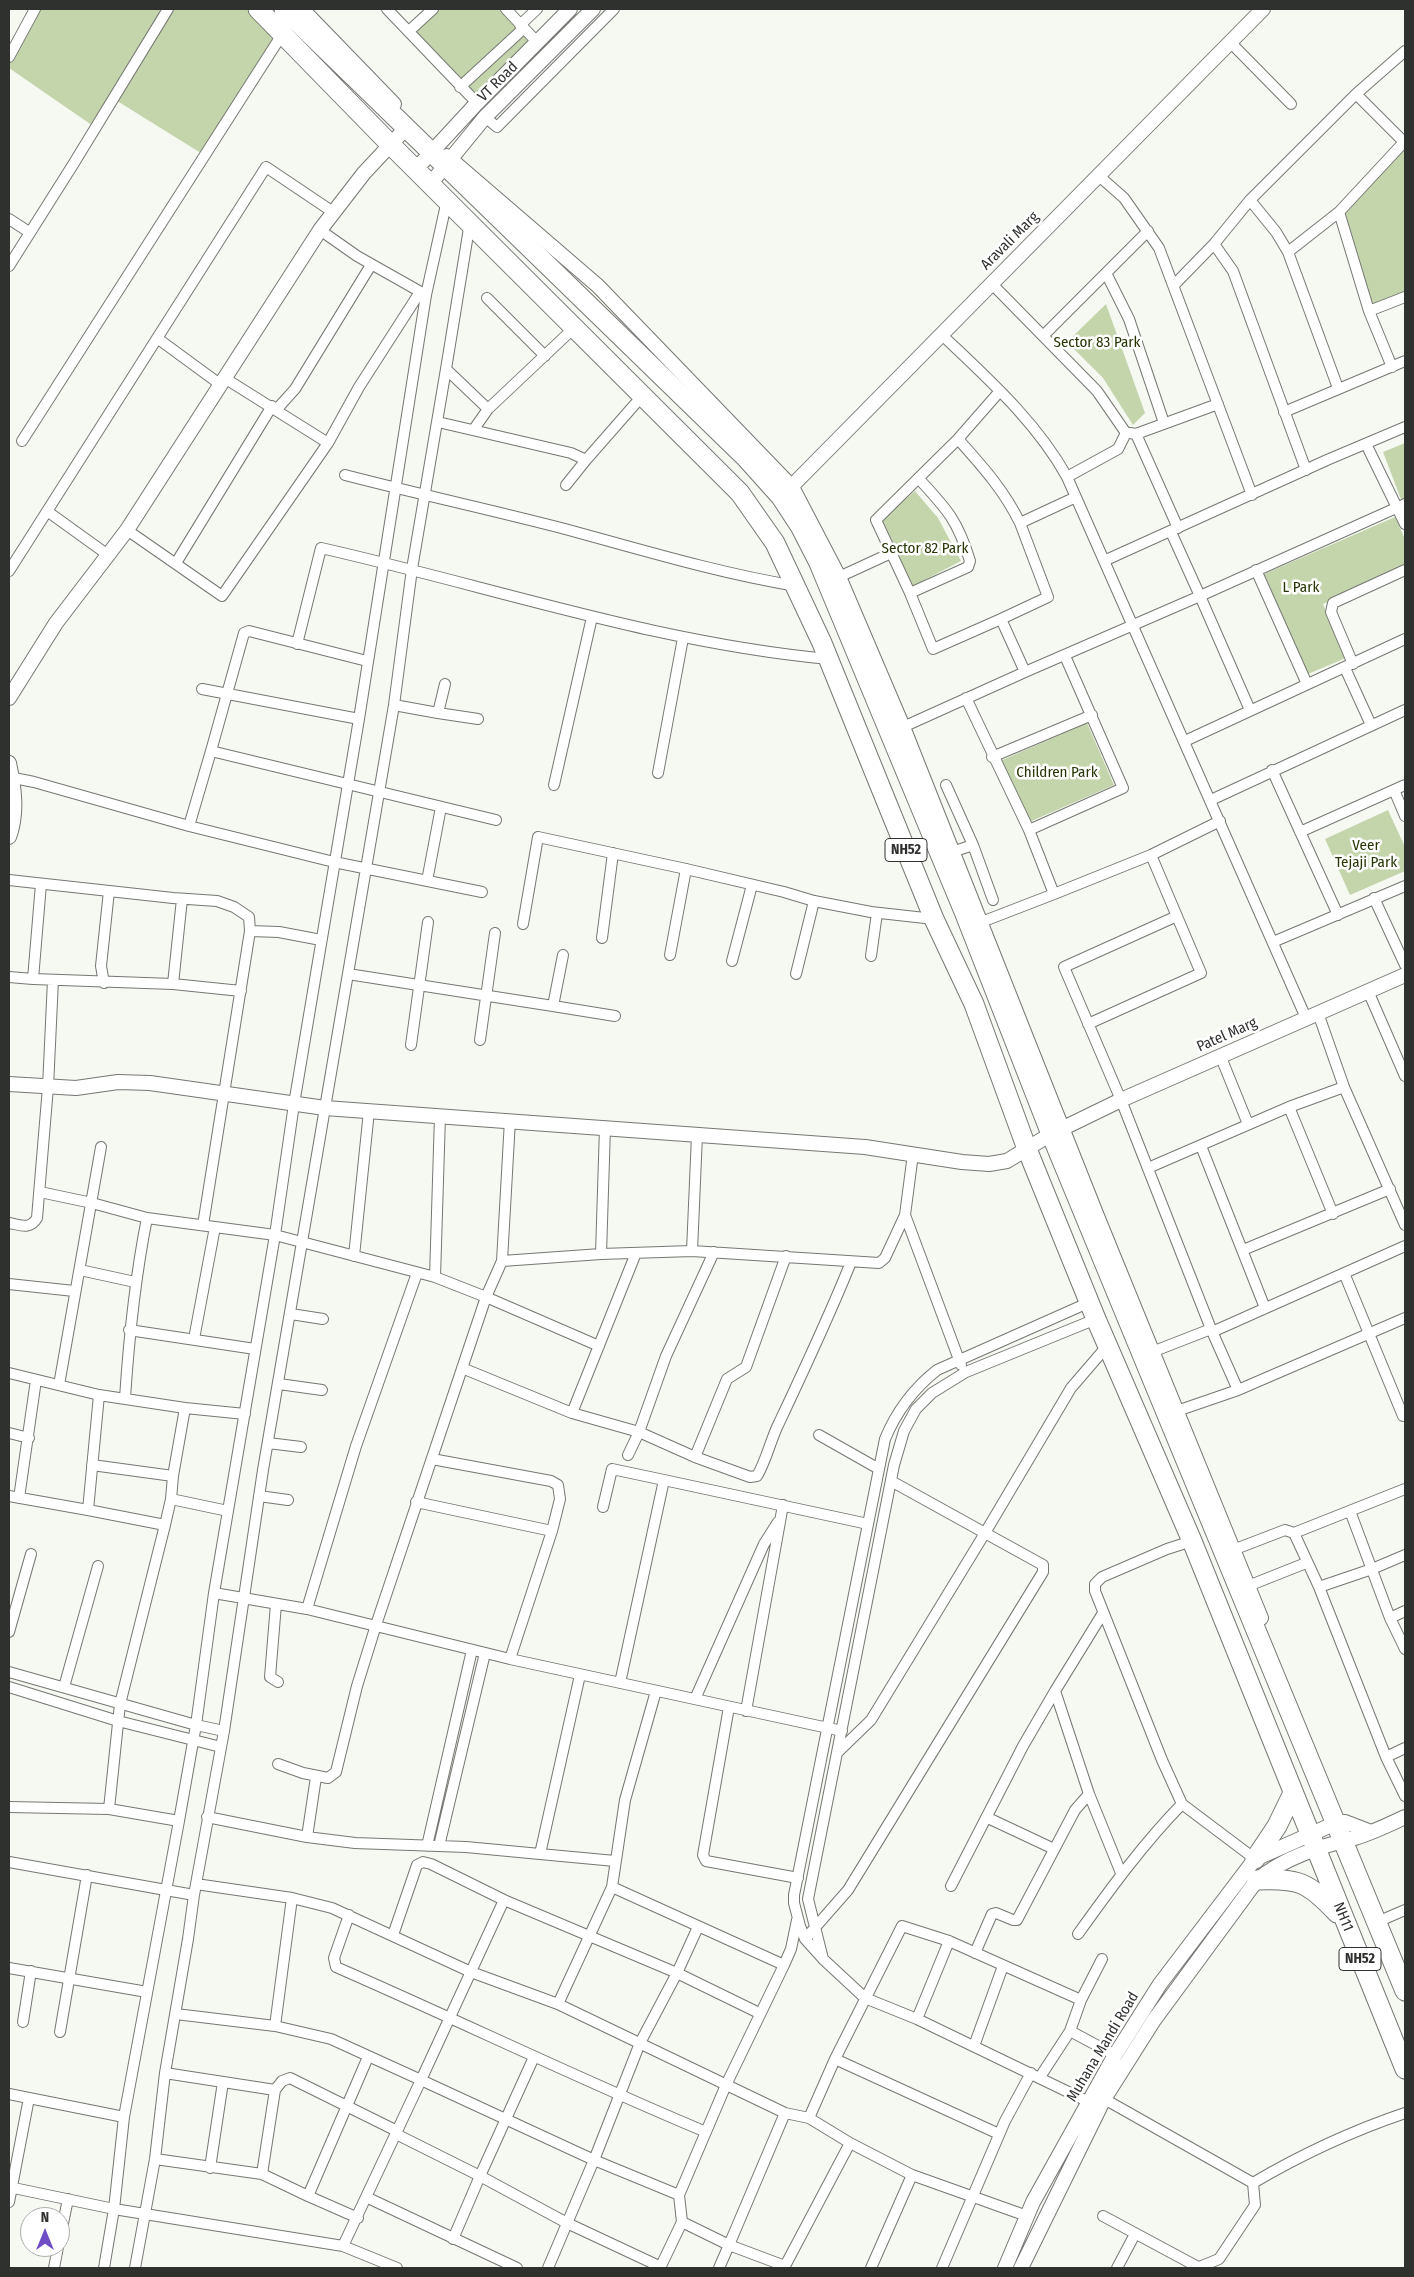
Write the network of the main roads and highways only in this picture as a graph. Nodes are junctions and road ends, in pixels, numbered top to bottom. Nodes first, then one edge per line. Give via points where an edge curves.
1 (258, 9) edge
2 (284, 9) edge
3 (1293, 1793) junction
4 (1255, 1859) road end
5 (1256, 1880) road end
6 (1344, 1919) junction
7 (1405, 1991) edge
8 (1405, 2069) edge

1 - 3 highway, NH52 via 740,493 775,543 829,659 934,919 974,1004 1027,1149 1192,1541
2 - 7 highway, NH52 via 448,162 746,458 786,492 819,563 1057,1131 1344,1831
3 - 4 highway via 1277,1826
3 - 6 highway, NH11 / NH52
5 - 6 highway via 1282,1879 1302,1883 1316,1891
6 - 8 highway, NH11 / NH52

